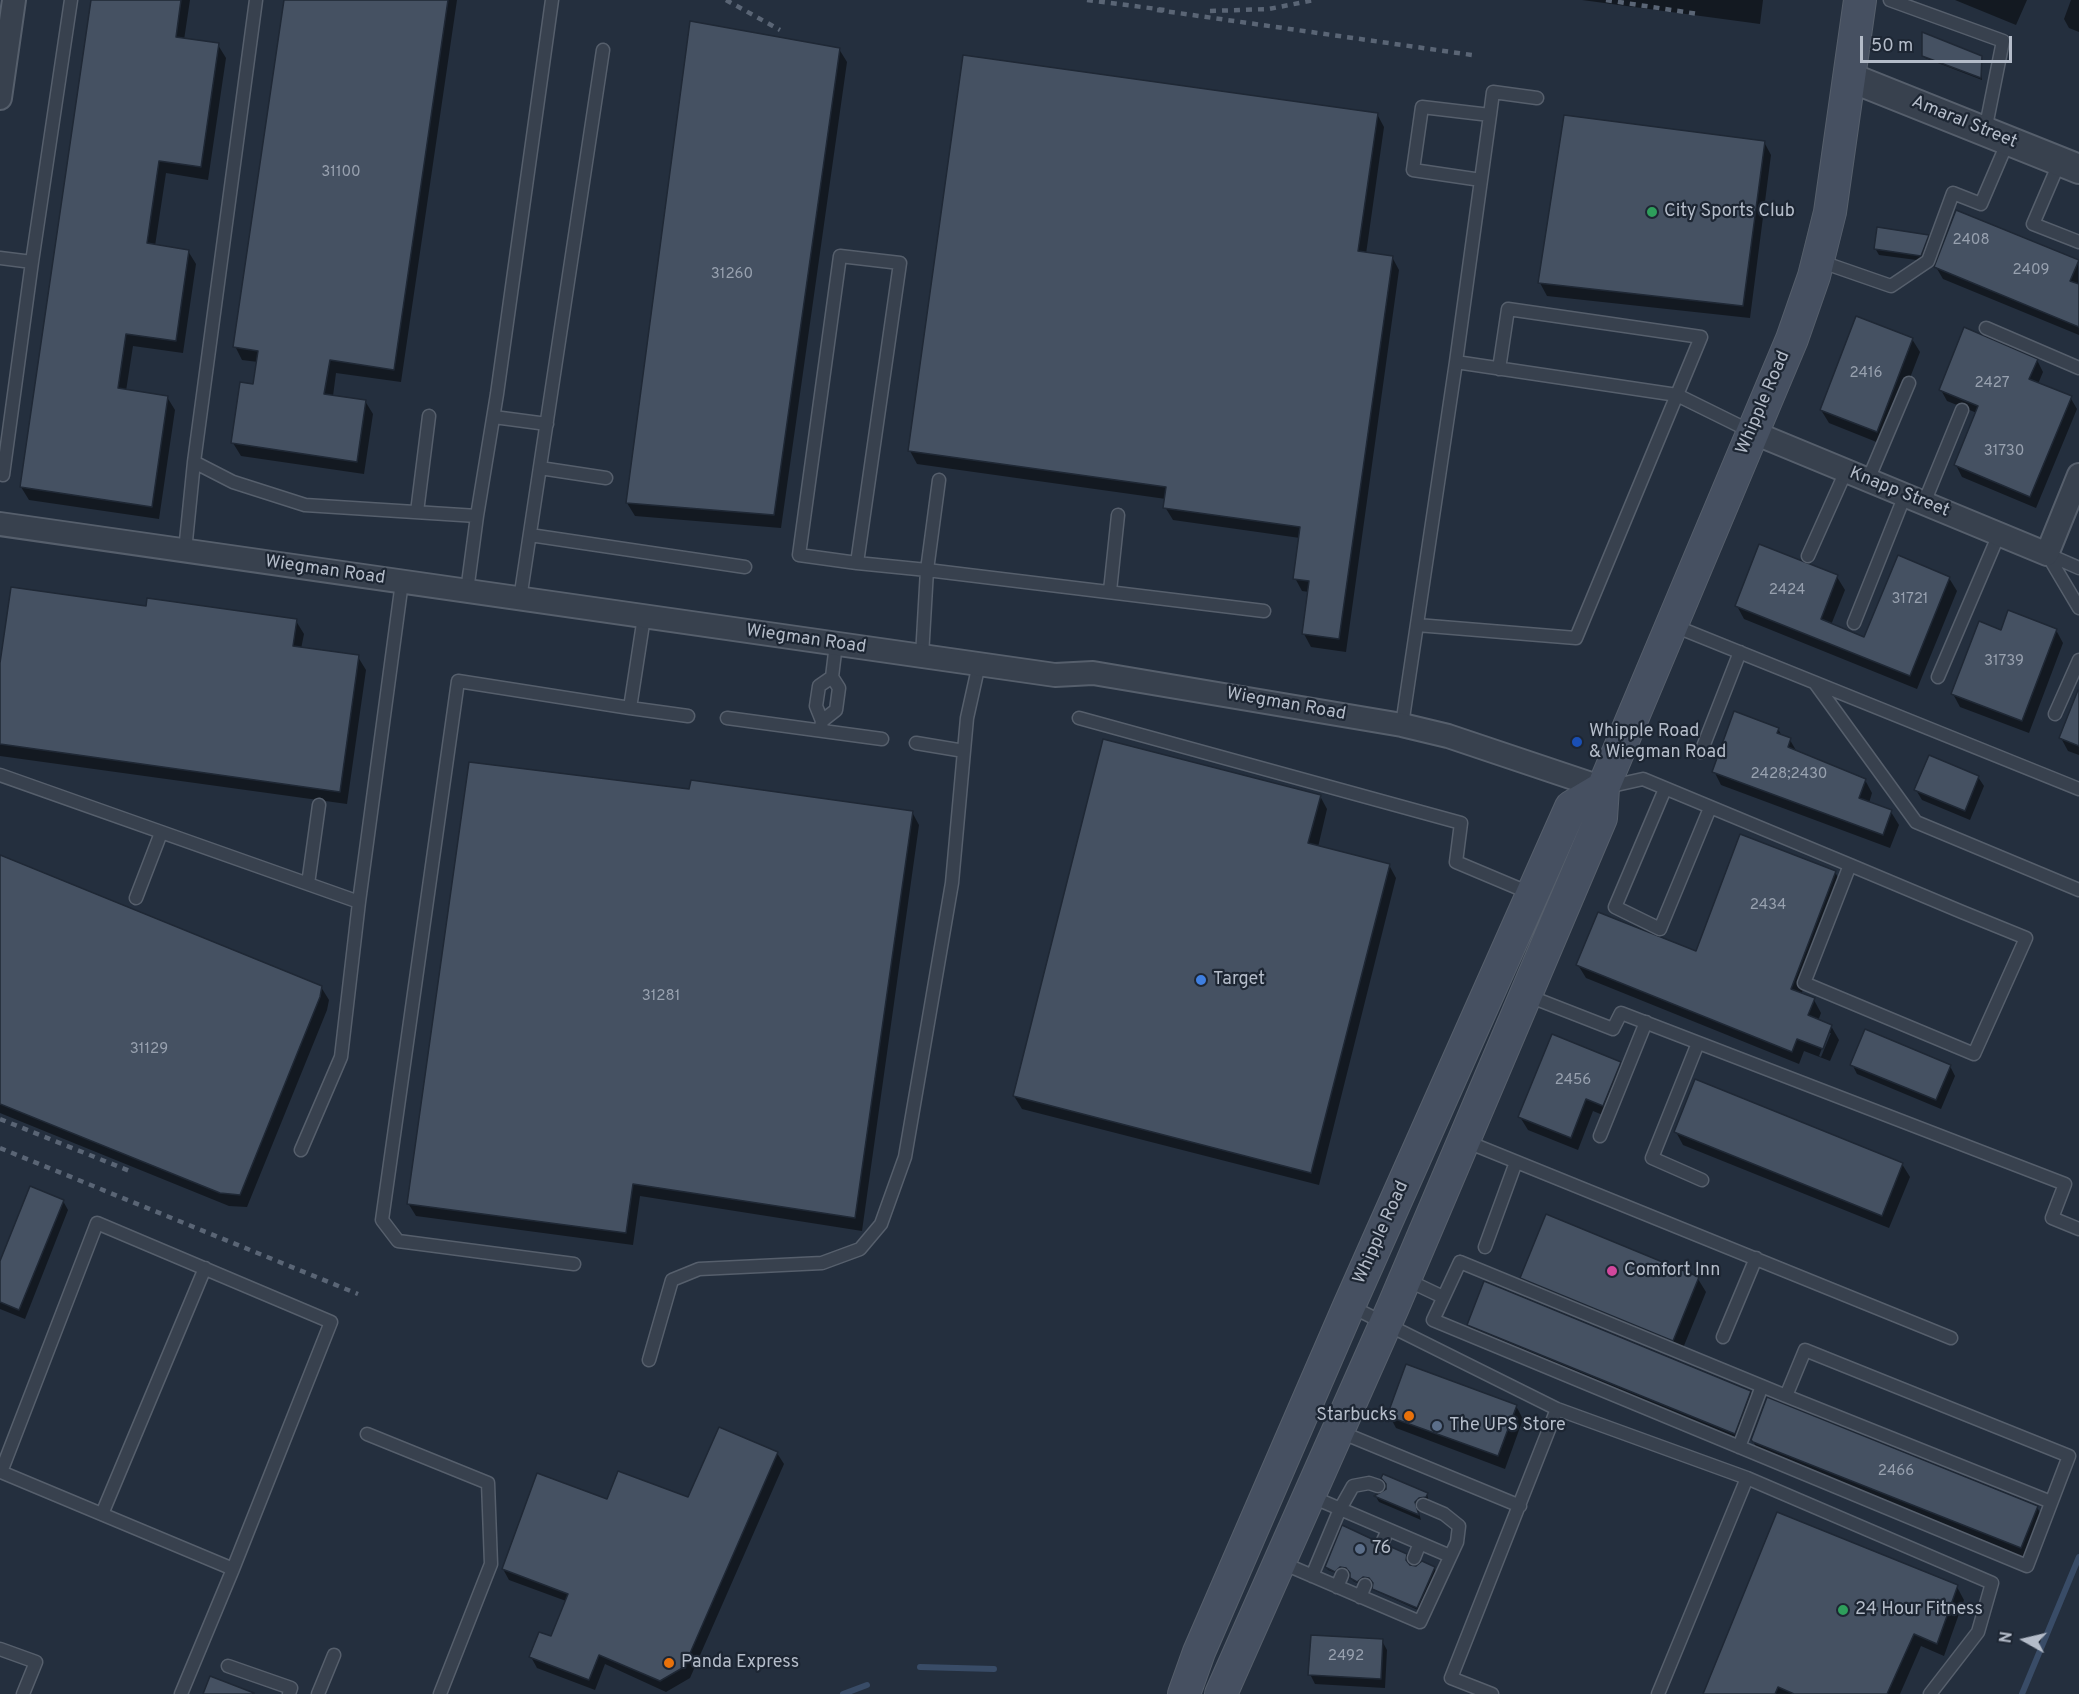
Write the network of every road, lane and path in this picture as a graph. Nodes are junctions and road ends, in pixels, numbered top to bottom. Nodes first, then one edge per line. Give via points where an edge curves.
1 (14, 0) edge
2 (71, 0) edge
3 (256, 0) edge
4 (552, 0) edge
5 (1860, 0) edge
6 (1890, 0) edge
7 (603, 50) dead end
8 (1849, 77) junction
9 (0, 98) edge
10 (1537, 98) dead end
11 (1490, 115) junction
12 (1996, 136) junction
13 (2069, 165) edge
14 (1481, 180) junction
15 (2079, 242) edge
16 (0, 258) edge
17 (1817, 261) junction
18 (32, 262) junction
19 (1986, 328) dead end
20 (1456, 362) junction
21 (2079, 368) edge
22 (1499, 369) junction
23 (1908, 383) dead end
24 (1677, 395) junction
25 (1962, 410) dead end
26 (429, 416) dead end
27 (494, 417) junction
28 (547, 424) junction
29 (1752, 432) junction
30 (194, 462) junction
31 (540, 468) junction
32 (1845, 471) junction
33 (3, 475) dead end
34 (2079, 475) edge
35 (606, 478) dead end
36 (939, 480) dead end
37 (1868, 480) junction
38 (1914, 499) junction
39 (417, 512) junction
40 (1118, 515) dead end
41 (477, 516) junction
42 (0, 525) edge
43 (1999, 534) junction
44 (530, 535) junction
45 (185, 551) junction
46 (2047, 554) junction
47 (1808, 556) dead end
48 (857, 563) junction
49 (745, 567) dead end
50 (2079, 568) edge
51 (927, 570) junction
52 (402, 582) junction
53 (467, 591) junction
54 (1110, 591) junction
55 (520, 599) junction
56 (2079, 608) edge
57 (1264, 611) dead end
58 (644, 616) junction
59 (1854, 623) dead end
60 (1671, 624) junction
61 (1417, 625) junction
62 (836, 644) junction
63 (1740, 652) junction
64 (922, 656) junction
65 (2079, 660) edge
66 (979, 664) junction
67 (832, 677) junction
68 (1938, 677) dead end
69 (1814, 682) junction
70 (630, 708) junction
71 (2055, 714) dead end
72 (688, 716) dead end
73 (727, 718) dead end
74 (1079, 718) dead end
75 (1402, 725) junction
76 (821, 726) junction
77 (882, 740) dead end
78 (916, 743) dead end
79 (964, 751) junction
80 (1701, 752) dead end
81 (0, 775) edge
82 (1603, 788) junction
83 (1665, 789) junction
84 (2079, 789) edge
85 (320, 805) dead end
86 (1710, 808) junction
87 (161, 833) junction
88 (1850, 865) junction
89 (308, 884) junction
90 (2079, 890) edge
91 (1533, 894) junction
92 (136, 898) dead end
93 (359, 902) junction
94 (1525, 995) junction
95 (1646, 1022) junction
96 (1698, 1043) junction
97 (1600, 1137) dead end
98 (1464, 1140) junction
99 (301, 1150) dead end
100 (1516, 1162) junction
101 (1702, 1179) dead end
102 (2079, 1229) edge
103 (1485, 1247) dead end
104 (1756, 1258) junction
105 (574, 1264) dead end
106 (205, 1268) junction
107 (1404, 1279) junction
108 (1443, 1297) junction
109 (1349, 1306) junction
110 (1385, 1321) junction
111 (1723, 1337) dead end
112 (1951, 1338) dead end
113 (649, 1360) dead end
114 (1762, 1386) junction
115 (1786, 1396) junction
116 (1557, 1409) junction
117 (1337, 1431) junction
118 (367, 1434) dead end
119 (1739, 1447) junction
120 (1747, 1478) junction
121 (1378, 1486) dead end
122 (1308, 1496) junction
123 (2051, 1502) junction
124 (1423, 1505) dead end
125 (1520, 1506) junction
126 (1340, 1509) junction
127 (102, 1514) junction
128 (1364, 1520) junction
129 (1388, 1530) junction
130 (1359, 1533) dead end
131 (1382, 1543) dead end
132 (1420, 1544) junction
133 (1450, 1556) junction
134 (1414, 1557) dead end
135 (1279, 1561) junction
136 (233, 1569) junction
137 (1312, 1576) junction
138 (0, 1649) edge
139 (334, 1655) dead end
140 (228, 1666) dead end
141 (23, 1694) edge
142 (181, 1694) edge
143 (289, 1694) edge
144 (318, 1694) edge
145 (440, 1694) edge
146 (1184, 1694) edge
147 (1221, 1694) edge
148 (1492, 1694) edge
149 (1658, 1694) edge
150 (1930, 1694) edge

1 - 9 street
2 - 18 lane
3 - 30 lane
4 - 27 lane
5 - 8 main road, Whipple Road
6 - 12 lane via 2003,41
7 - 28 lane
8 - 12 street, Amaral Street
8 - 17 main road, Whipple Road via 1830,212
10 - 11 lane via 1493,92
11 - 14 lane
11 - 14 lane via 1422,107 1414,160 1413,171
12 - 13 street, Amaral Street
12 - 17 lane via 1981,204 1953,194 1928,261 1891,286
13 - 15 lane via 2033,224
14 - 20 lane
16 - 18 lane
17 - 29 main road, Whipple Road via 1792,339
18 - 33 lane
19 - 21 lane
20 - 22 lane
20 - 61 lane
22 - 24 lane
22 - 24 lane via 1508,309 1701,337
23 - 37 lane
24 - 29 lane
24 - 61 lane via 1576,638
25 - 38 lane
26 - 39 lane
27 - 28 lane
27 - 41 lane
28 - 31 lane
29 - 32 street, Knapp Street
29 - 60 main road, Whipple Road
30 - 39 lane via 233,482 305,505
30 - 45 lane
31 - 35 lane
31 - 44 lane
32 - 37 street, Knapp Street
32 - 47 lane
34 - 46 street
36 - 51 lane
37 - 38 street, Knapp Street
38 - 43 street, Knapp Street
38 - 59 lane
39 - 41 lane
40 - 54 lane
41 - 53 lane
42 - 45 street, Wiegman Road
43 - 46 street, Knapp Street
43 - 68 lane
44 - 49 lane
44 - 55 lane
45 - 52 street, Wiegman Road
46 - 50 lane
46 - 56 lane
48 - 48 lane via 799,555 840,256 900,263
48 - 51 lane
51 - 54 lane
51 - 64 lane
52 - 53 street, Wiegman Road
52 - 93 lane
53 - 55 street, Wiegman Road
54 - 57 lane
55 - 58 street, Wiegman Road
58 - 62 street, Wiegman Road
58 - 70 lane
60 - 63 lane
60 - 82 main road, Whipple Road
61 - 75 lane
62 - 64 street, Wiegman Road
62 - 67 lane
63 - 69 lane
63 - 80 lane
64 - 66 street, Wiegman Road
65 - 71 lane
66 - 75 street, Wiegman Road via 1055,675 1093,673
66 - 79 lane
67 - 76 lane via 838,688 836,710
67 - 76 lane via 819,686 816,706
69 - 84 lane
69 - 90 lane via 1916,822
70 - 72 lane
70 - 105 lane via 458,681 382,1220 398,1240
73 - 76 lane
74 - 91 lane via 1461,823 1456,862
75 - 82 street, Wiegman Road via 1448,736
76 - 77 lane
78 - 79 lane
79 - 113 lane via 952,883 905,1157 880,1224 860,1249 822,1263 699,1269 672,1280
81 - 87 lane
82 - 83 lane via 1643,779
82 - 91 main road, Whipple Road via 1571,807
82 - 94 main road, Whipple Road via 1600,819
83 - 86 lane
83 - 86 lane via 1615,908 1660,929
85 - 89 lane
86 - 88 lane
87 - 89 lane
87 - 92 lane
88 - 88 lane via 1804,983 1974,1054 2026,938
89 - 93 lane
91 - 109 main road, Whipple Road
93 - 99 lane via 341,1057
94 - 95 lane via 1613,1029 1621,1012
94 - 98 main road, Whipple Road
95 - 96 lane
95 - 97 lane
96 - 101 lane via 1652,1158
96 - 102 lane via 2065,1184 2052,1218
98 - 100 lane
98 - 107 main road, Whipple Road
100 - 103 lane
100 - 104 lane
104 - 111 lane
104 - 112 lane
106 - 127 lane
106 - 127 lane via 97,1223 1,1472
106 - 136 lane via 331,1322
107 - 108 lane
107 - 110 main road, Whipple Road
108 - 114 lane via 1460,1262
108 - 119 lane via 1433,1320
109 - 110 lane
109 - 146 main road, Whipple Road
110 - 116 lane
110 - 117 main road, Whipple Road
114 - 115 lane
114 - 119 lane
115 - 123 lane
115 - 123 lane via 1805,1350 2058,1451 2069,1456
116 - 120 lane
116 - 125 lane
117 - 122 main road, Whipple Road
117 - 125 lane
118 - 145 lane via 488,1483 491,1564
119 - 123 lane via 2027,1566
120 - 149 lane
120 - 150 lane via 1992,1583 1978,1632
121 - 126 lane via 1353,1486
122 - 126 lane
122 - 135 main road, Whipple Road
124 - 133 lane via 1459,1526
125 - 148 lane via 1451,1677
126 - 128 lane
126 - 137 lane
127 - 136 lane
128 - 129 lane
128 - 130 lane
129 - 131 lane
129 - 132 lane
132 - 133 lane
132 - 134 lane
133 - 137 lane via 1420,1622 1394,1605 1340,1581
135 - 137 lane
135 - 147 main road, Whipple Road
136 - 142 lane
138 - 141 lane via 36,1662
139 - 144 lane
140 - 143 lane via 291,1688

